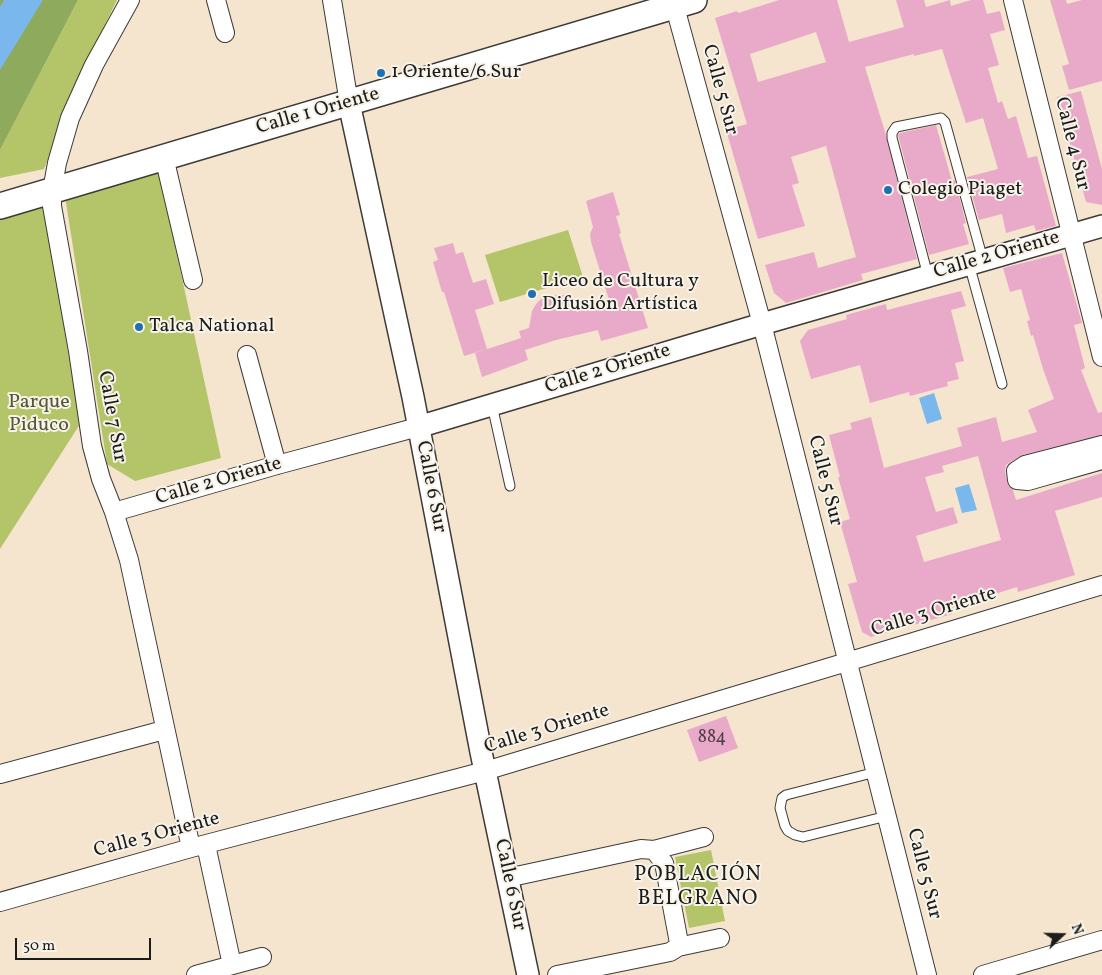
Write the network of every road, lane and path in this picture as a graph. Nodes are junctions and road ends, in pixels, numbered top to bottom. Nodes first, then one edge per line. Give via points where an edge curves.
1 (130, 0) edge
2 (216, 0) edge
3 (332, 0) edge
4 (1013, 0) edge
5 (680, 2) edge
6 (225, 33) dead end
7 (349, 103) junction
8 (164, 157) junction
9 (52, 191) junction
10 (0, 206) edge
11 (1102, 226) edge
12 (1071, 235) junction
13 (976, 262) junction
14 (928, 276) junction
15 (193, 280) dead end
16 (762, 324) junction
17 (247, 355) dead end
18 (1102, 357) edge
19 (1002, 384) dead end
20 (492, 405) junction
21 (418, 427) junction
22 (1102, 444) edge
23 (1102, 460) edge
24 (277, 465) junction
25 (510, 486) dead end
26 (114, 512) junction
27 (1102, 585) edge
28 (848, 661) junction
29 (164, 730) junction
30 (485, 771) junction
31 (876, 772) junction
32 (0, 774) edge
33 (887, 816) junction
34 (704, 837) dead end
35 (198, 846) junction
36 (654, 850) junction
37 (507, 878) junction
38 (0, 902) edge
39 (720, 938) dead end
40 (1102, 940) edge
41 (678, 947) junction
42 (262, 957) dead end
43 (232, 965) junction
44 (196, 975) edge
45 (528, 975) edge
46 (558, 975) edge
47 (927, 975) edge
48 (983, 975) edge

1 - 9 street, Calle 7 Sur via 94,65 70,118
2 - 6 street
3 - 7 street, Calle 6 Sur
4 - 12 street, Calle 4 Sur
5 - 7 main road, Calle 1 Oriente
5 - 16 street, Calle 5 Sur
7 - 8 main road, Calle 1 Oriente
7 - 21 street, Calle 6 Sur
8 - 9 main road, Calle 1 Oriente
8 - 15 street
9 - 10 main road, Calle 1 Oriente
9 - 26 street, Calle 7 Sur via 92,446
11 - 12 street, Calle 2 Oriente
12 - 13 street, Calle 2 Oriente
12 - 18 street, Calle 4 Sur
13 - 14 street, Calle 2 Oriente
13 - 14 lane via 945,122 941,118 896,126 892,138
13 - 19 lane
14 - 16 street, Calle 2 Oriente
16 - 20 street, Calle 2 Oriente
16 - 28 street, Calle 5 Sur
17 - 24 street
20 - 21 street, Calle 2 Oriente
20 - 25 lane
21 - 24 street, Calle 2 Oriente
21 - 30 street, Calle 6 Sur
22 - 23 street via 1025,465 1016,471 1017,480 1028,482
24 - 26 street, Calle 2 Oriente
26 - 29 street, Calle 7 Sur via 128,560
27 - 28 street, Calle 3 Oriente
28 - 30 street, Calle 3 Oriente
28 - 31 street, Calle 5 Sur
29 - 32 street
29 - 35 street, Calle 7 Sur
30 - 35 street, Calle 3 Oriente
30 - 37 street, Calle 6 Sur
31 - 33 street, Calle 5 Sur
31 - 33 lane via 786,795 780,808 784,826 795,836 802,836
33 - 47 street, Calle 5 Sur
34 - 36 street
35 - 38 street, Calle 3 Oriente
35 - 43 street, Calle 7 Sur
36 - 37 street via 641,849
36 - 41 street via 664,863
37 - 45 street, Calle 6 Sur
39 - 41 street
40 - 48 street
41 - 46 street via 670,952
42 - 43 street
43 - 44 street

